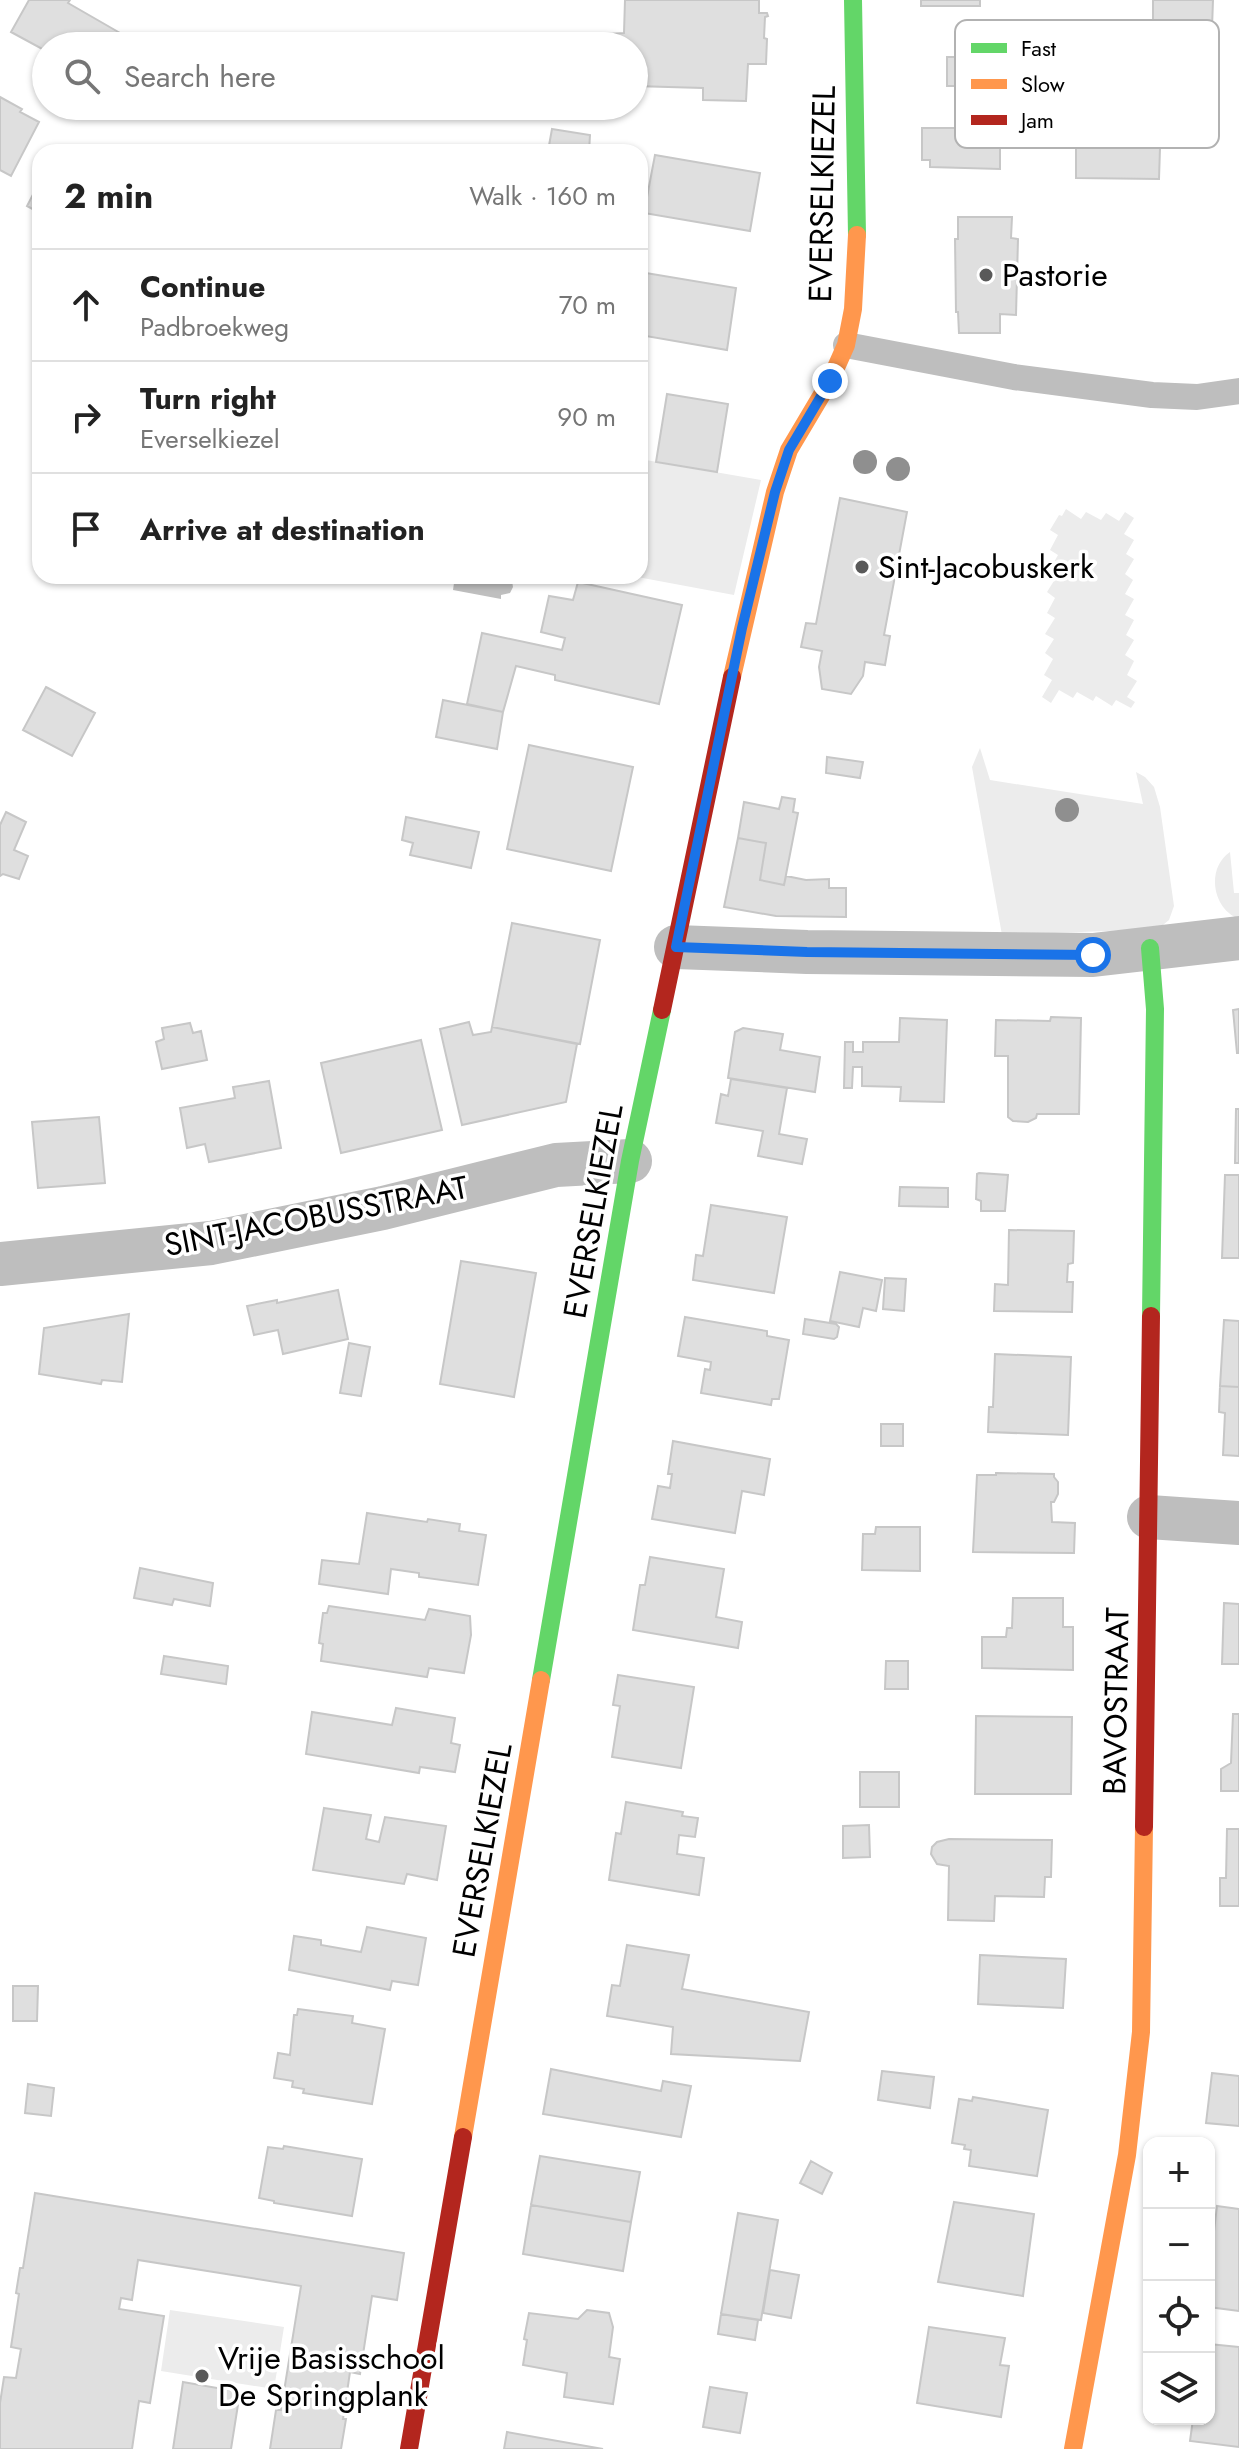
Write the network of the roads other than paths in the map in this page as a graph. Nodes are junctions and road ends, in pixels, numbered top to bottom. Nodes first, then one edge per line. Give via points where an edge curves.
1 (853, 0) edge
2 (846, 345) junction
3 (1239, 391) edge
4 (1239, 938) edge
5 (676, 947) junction
6 (1150, 948) junction
7 (630, 1161) junction
8 (0, 1264) edge
9 (1149, 1517) junction
10 (1239, 1523) edge
11 (409, 2449) edge
12 (1073, 2449) edge

1 - 2 street, EVERSELKIEZEL via 857,226
2 - 3 lane via 1014,377 1152,395 1197,397
2 - 5 street, EVERSELKIEZEL via 789,450 775,492
4 - 6 street
5 - 6 street via 1093,955
5 - 7 street, EVERSELKIEZEL
6 - 9 street, BAVOSTRAAT via 1155,1009
7 - 8 street, SINT-JACOBUSSTRAAT via 556,1165 211,1243
7 - 11 street, EVERSELKIEZEL
9 - 10 street
9 - 12 street, BAVOSTRAAT via 1141,2032 1127,2155

